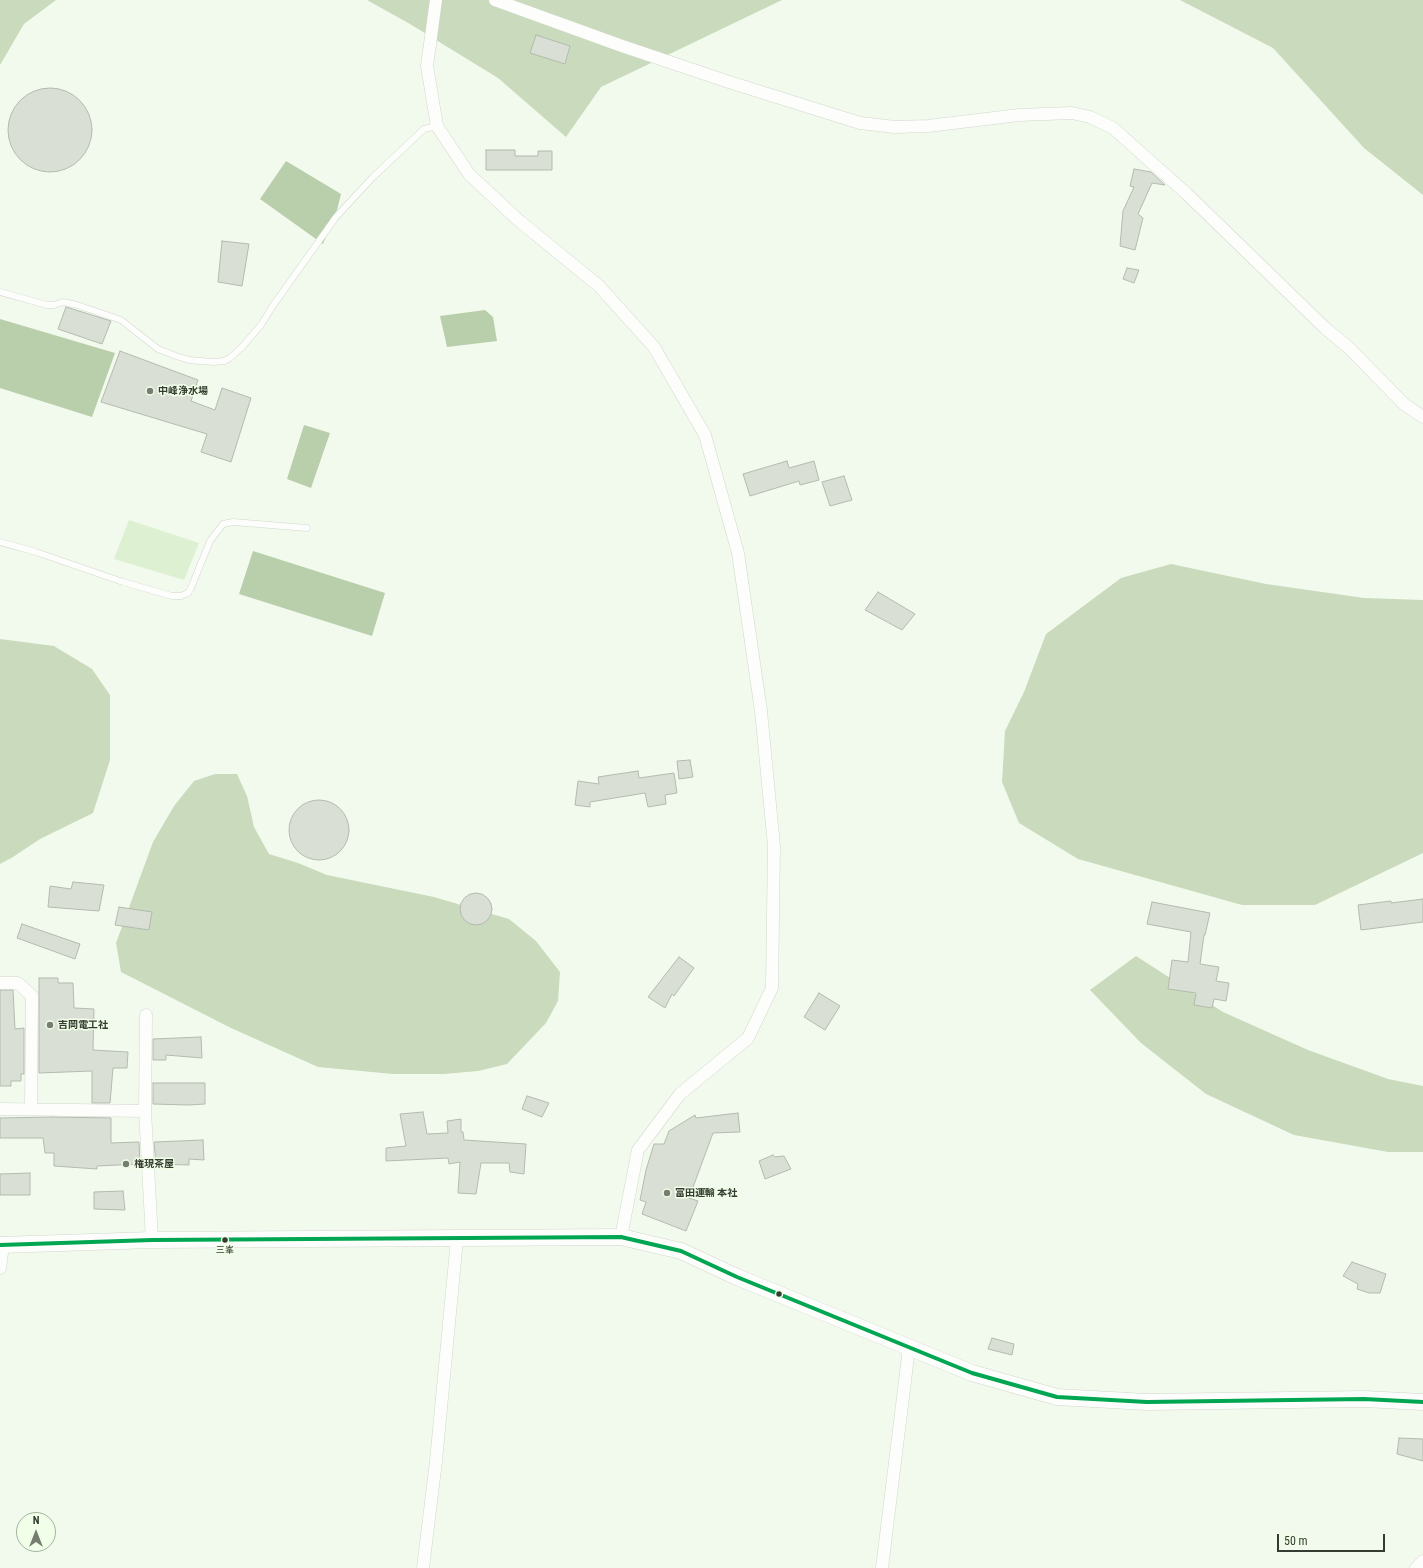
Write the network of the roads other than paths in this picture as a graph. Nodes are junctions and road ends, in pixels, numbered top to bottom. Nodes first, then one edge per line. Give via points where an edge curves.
1 (436, 0) edge
2 (496, 0) edge
3 (437, 126) junction
4 (0, 292) edge
5 (1423, 417) edge
6 (307, 528) dead end
7 (0, 542) edge
8 (0, 983) edge
9 (146, 1015) dead end
10 (31, 1108) junction
11 (0, 1109) edge
12 (144, 1111) junction
13 (621, 1237) junction
14 (457, 1239) junction
15 (152, 1240) junction
16 (1, 1245) edge
17 (0, 1268) edge
18 (909, 1348) junction
19 (1423, 1402) edge
20 (1423, 1561) edge
21 (423, 1568) edge
22 (882, 1568) edge
23 (1416, 1568) edge

1 - 3 street via 427,66
2 - 5 street via 622,46 860,123 895,127 928,126 1020,115 1072,113 1090,117 1113,128 1187,194 1325,328 1348,347 1404,404
3 - 4 lane via 424,129 373,177 336,218 243,346 224,361 189,360 158,349 121,320 77,304 63,302 47,305
3 - 13 street via 469,174 517,219 599,286 654,347 704,434 738,553 761,711 774,846 772,988 748,1038 680,1094 638,1150
6 - 7 lane via 233,522 223,524 210,541 192,588 181,596 172,596 131,584
8 - 10 street via 18,983 32,996
9 - 12 street
10 - 11 street
10 - 12 street
12 - 15 street
13 - 14 main road
13 - 18 main road via 682,1251 737,1277
14 - 15 main road
14 - 21 street
15 - 16 main road
16 - 17 street
18 - 19 main road via 972,1373 1057,1396 1147,1402 1364,1399
18 - 22 street
20 - 23 street

